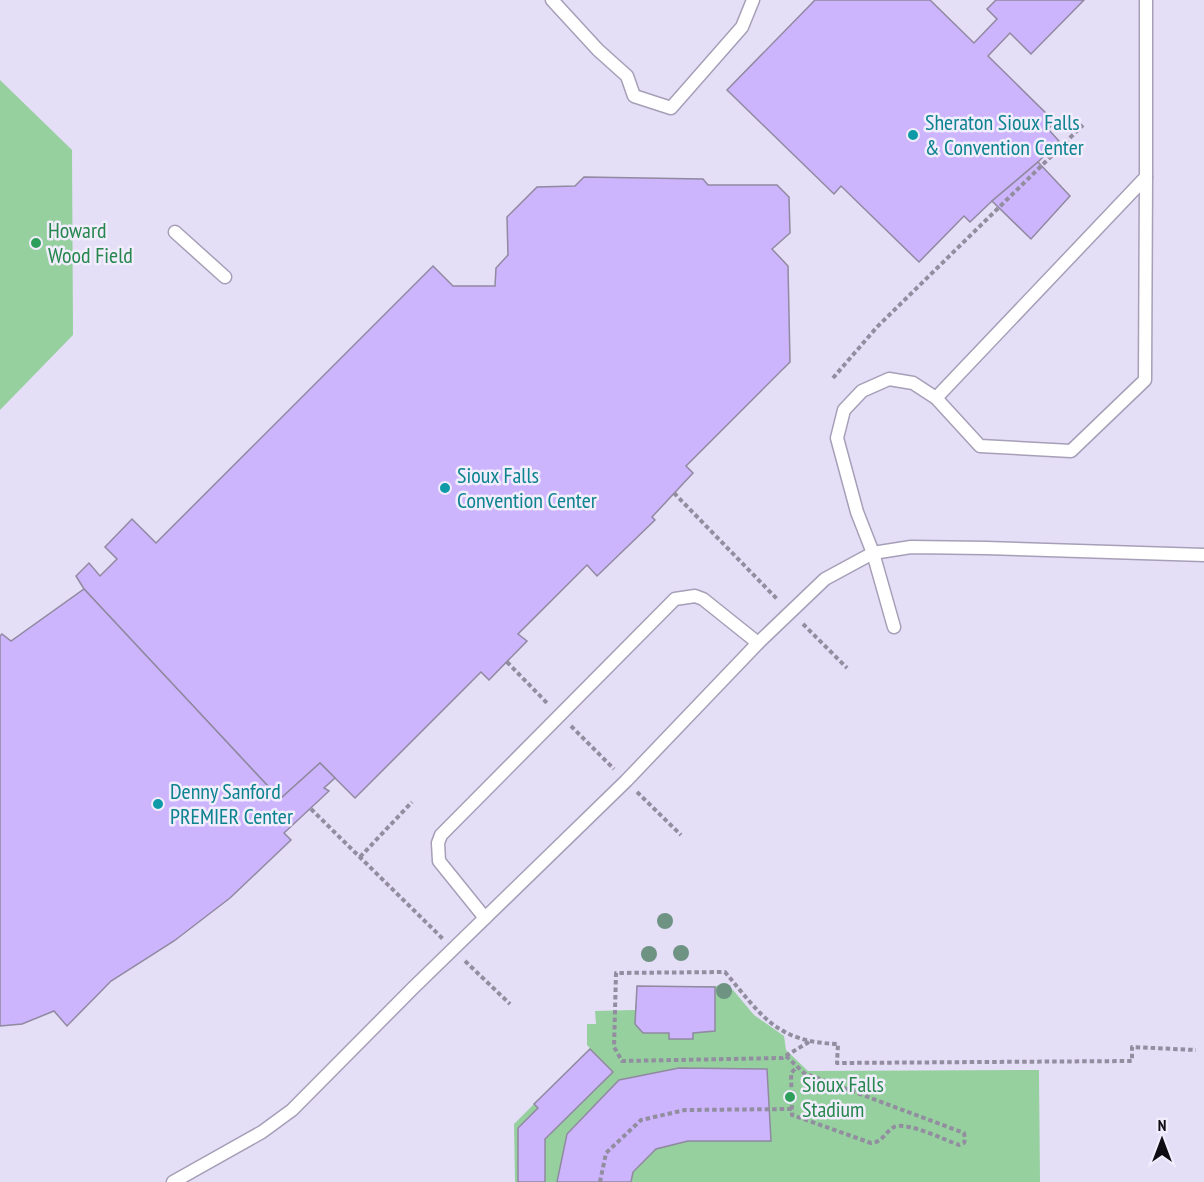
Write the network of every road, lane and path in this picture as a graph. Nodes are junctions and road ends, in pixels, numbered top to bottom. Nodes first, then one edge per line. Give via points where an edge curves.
1 (551, 0) edge
2 (753, 0) edge
3 (1146, 0) edge
4 (1083, 124) dead end
5 (1146, 177) junction
6 (175, 232) dead end
7 (225, 277) dead end
8 (833, 378) dead end
9 (936, 398) junction
10 (674, 493) dead end
11 (873, 553) junction
12 (1204, 555) edge
13 (790, 612) junction
14 (894, 627) dead end
15 (758, 643) junction
16 (507, 662) dead end
17 (847, 668) dead end
18 (560, 715) junction
19 (626, 781) junction
20 (412, 802) dead end
21 (311, 808) dead end
22 (681, 835) dead end
23 (360, 857) junction
24 (485, 918) junction
25 (453, 949) junction
26 (510, 1004) dead end
27 (809, 1042) junction
28 (1196, 1050) dead end
29 (786, 1056) junction
30 (797, 1067) junction
31 (792, 1109) junction
32 (173, 1182) edge
33 (600, 1182) edge

1 - 2 lane via 627,76 634,96 671,108 742,27
3 - 5 lane
4 - 8 path via 877,327
5 - 9 lane
5 - 9 lane via 1145,380 1071,451 980,446
6 - 7 lane
9 - 11 lane via 913,383 889,379 862,391 844,410 837,438 857,512
10 - 13 path
11 - 12 lane via 911,547
11 - 13 lane via 825,579
11 - 14 lane
13 - 15 lane
13 - 17 path
15 - 18 lane via 704,599 675,599
15 - 19 lane
16 - 18 path
18 - 19 path
18 - 24 lane via 441,835 438,843 439,861
19 - 22 path
19 - 24 lane
20 - 23 path
21 - 23 path
23 - 25 path
24 - 25 lane
25 - 26 path
25 - 32 lane via 292,1110 262,1132
27 - 28 path via 838,1044 837,1063 1132,1061 1132,1047
27 - 29 path
27 - 29 path via 768,1022 725,972 616,973 614,1047 622,1061
29 - 30 path
30 - 31 path via 791,1073
30 - 31 path via 804,1073 964,1133 965,1139 959,1145 904,1125 871,1143 792,1115
31 - 33 path via 685,1110 641,1120 606,1153

